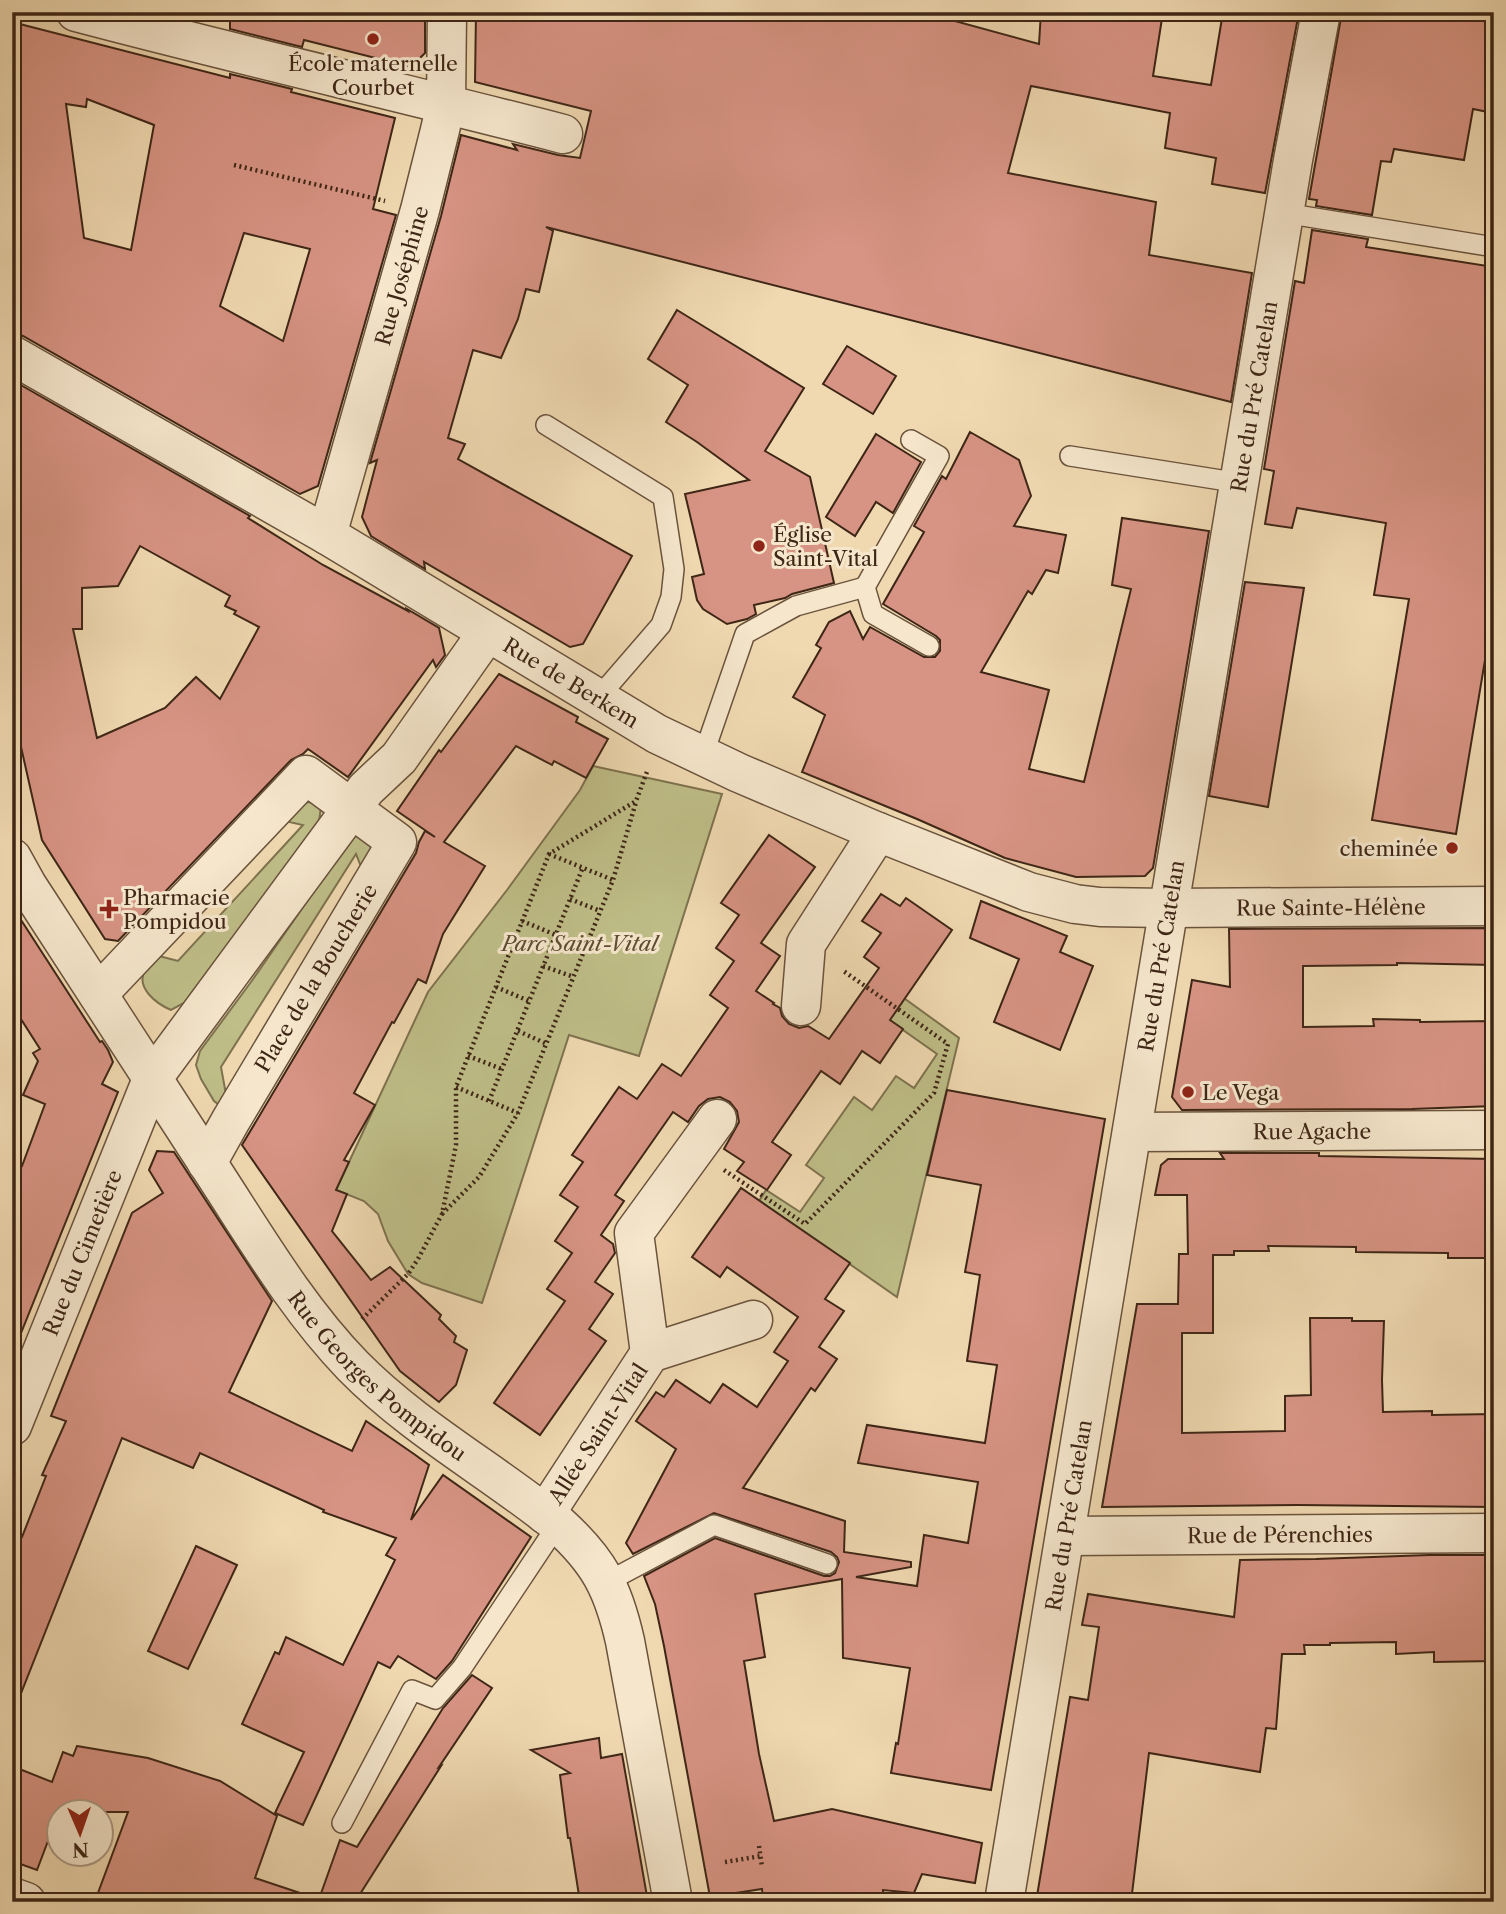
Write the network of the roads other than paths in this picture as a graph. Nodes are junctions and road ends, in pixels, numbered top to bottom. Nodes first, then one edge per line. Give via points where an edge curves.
1 (76, 12) edge
2 (447, 12) edge
3 (1321, 12) edge
4 (446, 104) junction
5 (563, 134) dead end
6 (1284, 213) junction
7 (1494, 247) edge
8 (12, 355) edge
9 (546, 425) dead end
10 (911, 440) dead end
11 (1070, 456) dead end
12 (1240, 483) junction
13 (327, 535) junction
14 (864, 587) junction
15 (487, 633) junction
16 (929, 646) dead end
17 (597, 699) junction
18 (703, 756) junction
19 (352, 809) junction
20 (878, 832) junction
21 (12, 858) edge
22 (1494, 906) edge
23 (1168, 908) junction
24 (98, 994) junction
25 (801, 1006) dead end
26 (152, 1079) junction
27 (717, 1119) dead end
28 (1494, 1130) edge
29 (1132, 1132) junction
30 (207, 1163) junction
31 (753, 1320) dead end
32 (650, 1353) junction
33 (12, 1426) edge
34 (552, 1519) junction
35 (1494, 1533) edge
36 (1065, 1536) junction
37 (827, 1564) dead end
38 (607, 1582) junction
39 (342, 1823) dead end
40 (12, 1897) edge
41 (26, 1902) edge
42 (673, 1902) edge
43 (1004, 1902) edge

1 - 4 street
2 - 4 street, Rue Joséphine
3 - 6 street, Rue du Pré Catelan
4 - 5 street
4 - 13 street, Rue Joséphine
6 - 7 lane
6 - 12 street, Rue du Pré Catelan
8 - 13 street, Rue de Berkem
9 - 17 lane via 663,497 674,569 671,597 661,625
10 - 14 lane via 939,456
11 - 12 lane
12 - 23 street, Rue du Pré Catelan
13 - 15 street, Rue de Berkem
14 - 16 lane via 873,614
14 - 18 lane via 796,606 745,634
15 - 17 street, Rue de Berkem
15 - 19 street via 399,758
17 - 18 street, Rue de Berkem
18 - 20 street, Rue de Berkem
19 - 24 street, Place de la Boucherie via 306,775
19 - 26 street
19 - 30 street, Place de la Boucherie via 397,842
20 - 23 street, Rue de Berkem via 1054,900 1100,907
20 - 25 street via 806,944
21 - 24 street, Rue Georges Pompidou
22 - 23 street, Rue Sainte-Hélène
23 - 29 street, Rue du Pré Catelan
24 - 26 street, Rue Georges Pompidou
26 - 30 street, Rue Georges Pompidou
26 - 33 street, Rue du Cimetière
27 - 32 street, Allée Saint-Vital via 634,1233
28 - 29 street, Rue Agache
29 - 36 street, Rue du Pré Catelan
30 - 34 street, Rue Georges Pompidou via 291,1292 363,1375
31 - 32 street, Allée Saint-Vital
32 - 34 street, Allée Saint-Vital
34 - 38 street, Rue Georges Pompidou via 578,1542
34 - 39 lane via 462,1668 435,1699 412,1690
35 - 36 street, Rue de Pérenchies
36 - 43 street, Rue du Pré Catelan
37 - 38 lane via 714,1525
38 - 42 street, Rue Georges Pompidou via 625,1641
40 - 41 street

